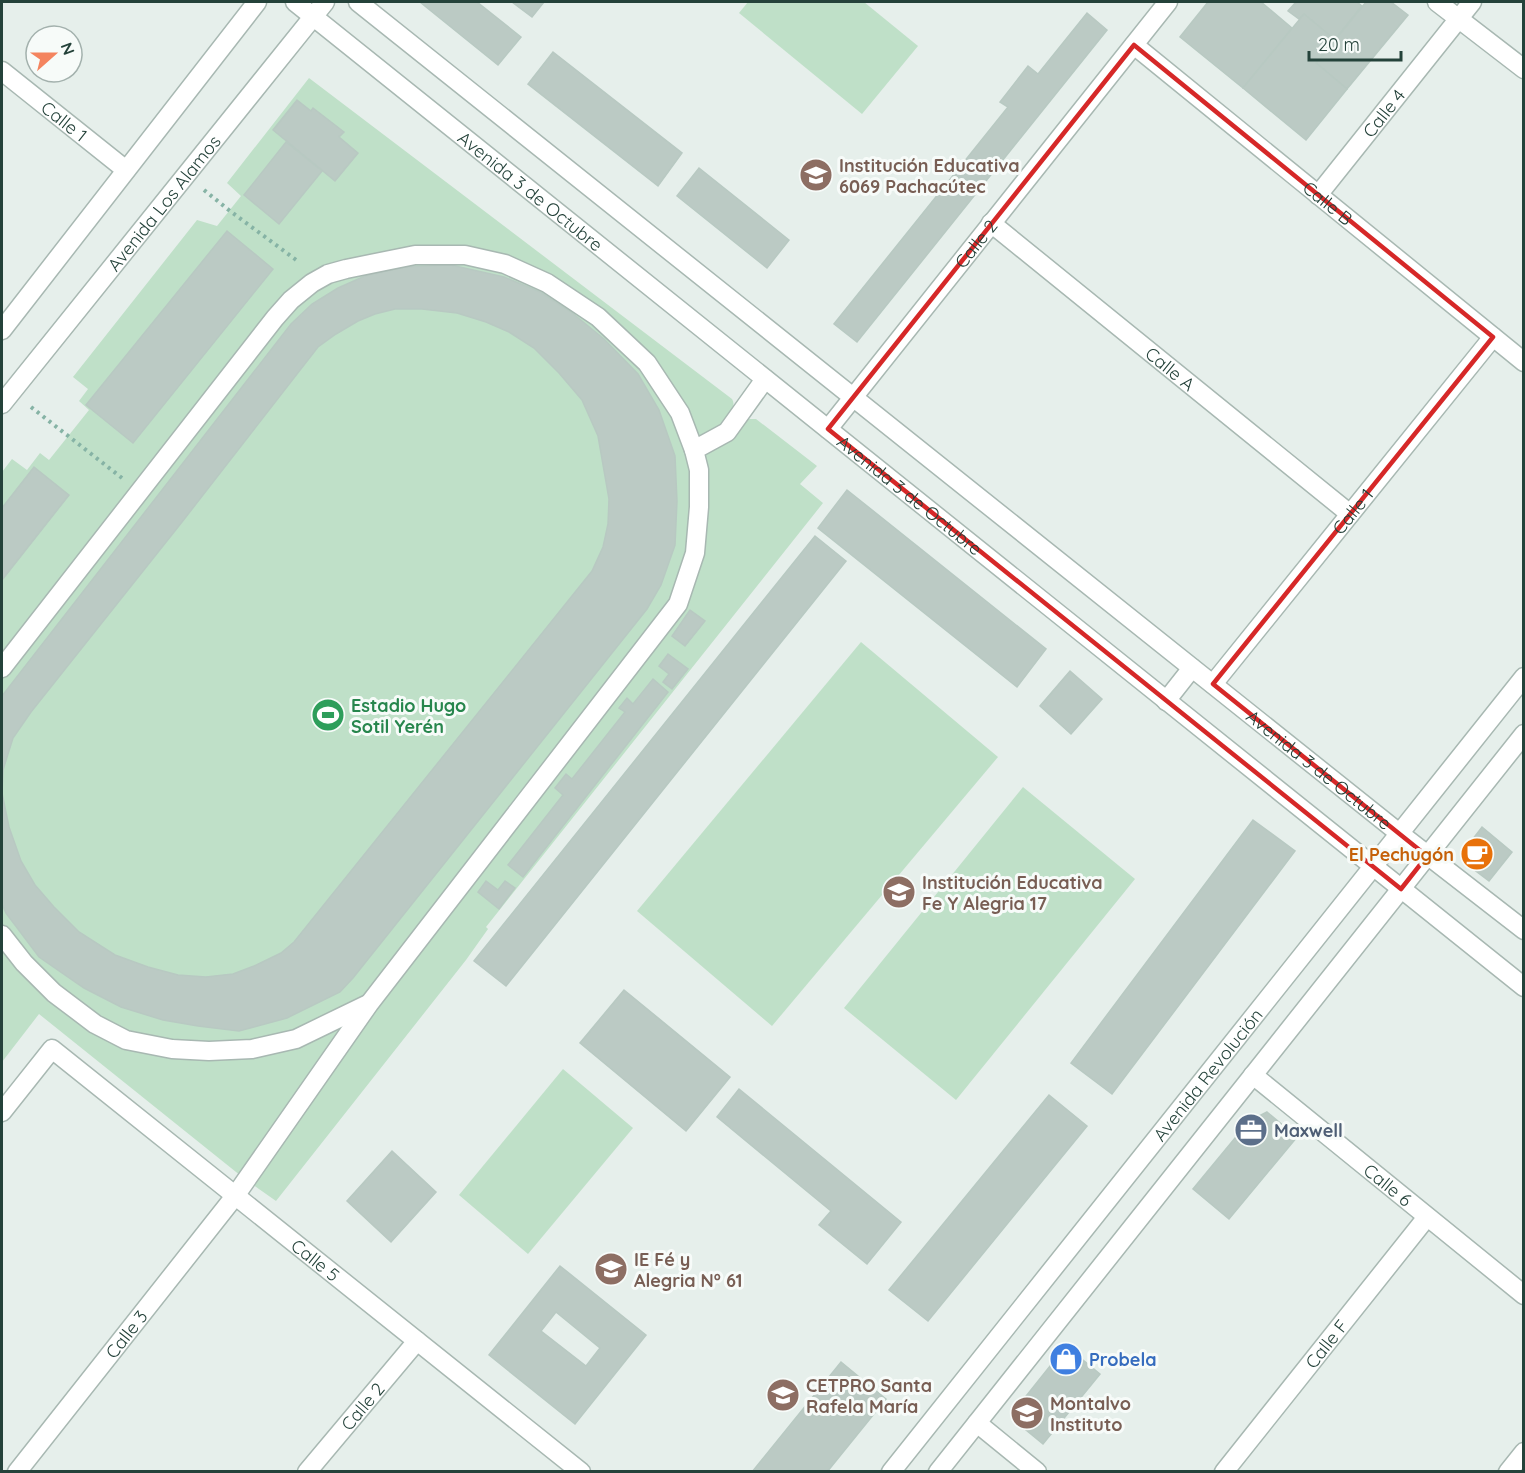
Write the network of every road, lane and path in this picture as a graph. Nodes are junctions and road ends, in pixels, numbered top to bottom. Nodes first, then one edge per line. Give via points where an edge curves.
1 (257, 2) edge
2 (295, 2) edge
3 (325, 2) edge
4 (358, 2) edge
5 (1168, 2) edge
6 (1437, 2) edge
7 (1472, 2) edge
8 (313, 16) junction
9 (1458, 18) junction
10 (1134, 45) junction
11 (1524, 69) edge
12 (2, 71) edge
13 (126, 170) junction
14 (185, 175) junction
15 (1318, 195) junction
16 (992, 224) junction
17 (321, 278) junction
18 (2, 330) edge
19 (1493, 337) junction
20 (1524, 362) edge
21 (765, 379) junction
22 (6, 398) edge
23 (854, 398) junction
24 (828, 429) junction
25 (694, 450) junction
26 (140, 491) junction
27 (1350, 514) junction
28 (2, 668) edge
29 (1192, 668) junction
30 (1524, 677) edge
31 (1213, 684) junction
32 (1166, 701) junction
33 (1524, 734) edge
34 (1399, 833) junction
35 (1427, 856) junction
36 (1373, 866) junction
37 (1401, 889) junction
38 (1524, 930) edge
39 (2, 934) edge
40 (1524, 987) edge
41 (369, 1004) junction
42 (1252, 1075) junction
43 (2, 1112) edge
44 (235, 1196) junction
45 (1427, 1217) junction
46 (1524, 1295) edge
47 (417, 1341) junction
48 (977, 1423) junction
49 (1524, 1452) edge
50 (17, 1472) edge
51 (307, 1472) edge
52 (581, 1472) edge
53 (891, 1472) edge
54 (938, 1472) edge
55 (1037, 1472) edge
56 (1224, 1472) edge
57 (1508, 1472) edge

1 - 13 street
2 - 8 street, Avenida 3 de Octubre
3 - 8 street, Avenida Los Alamos
4 - 23 street, Avenida 3 de Octubre
5 - 10 street, Calle 2
6 - 9 street
7 - 9 street, Calle 4
8 - 14 street, Avenida Los Alamos
8 - 21 street, Avenida 3 de Octubre
9 - 11 street
9 - 15 street, Calle 4
10 - 15 street, Calle B
10 - 16 street, Calle 2
12 - 13 street, Calle 1
13 - 18 street
14 - 17 path
14 - 22 street, Avenida Los Alamos
15 - 19 street, Calle B
16 - 23 street, Calle 2
16 - 27 street, Calle A
17 - 25 street, Calle 3 via 415,255 465,255 505,264 547,283 598,317 647,363 680,412
17 - 26 street, Calle 3 via 291,300 275,318
19 - 20 street, Calle B
19 - 27 street, Calle 1
21 - 24 street, Avenida 3 de Octubre
21 - 25 street via 727,432
22 - 26 path
23 - 24 street, Calle 2
23 - 29 street, Avenida 3 de Octubre
24 - 32 street, Avenida 3 de Octubre
25 - 41 street, Calle 3 via 699,470 695,553 678,604
26 - 28 street, Calle 3
27 - 31 street, Calle 1
29 - 31 street, Avenida 3 de Octubre
29 - 32 street
30 - 34 street, Avenida Revolución
31 - 34 street, Avenida 3 de Octubre
32 - 36 street, Avenida 3 de Octubre
33 - 35 street, Avenida Revolución
34 - 35 street, Avenida 3 de Octubre
34 - 36 street, Avenida Revolución
35 - 37 street, Avenida Revolución
35 - 38 street, Avenida 3 de Octubre
36 - 37 street, Avenida 3 de Octubre
36 - 53 street, Avenida Revolución
37 - 40 street, Avenida 3 de Octubre
37 - 42 street, Avenida Revolución
39 - 41 street via 54,993 95,1024 126,1040 172,1049 252,1048 296,1039
41 - 44 street, Calle 3
42 - 45 street, Calle 6
42 - 48 street, Avenida Revolución
43 - 44 street, Calle 5 via 52,1049
44 - 47 street, Calle 5
44 - 50 street, Calle 3
45 - 46 street, Calle 6
45 - 56 street, Calle F
47 - 51 street, Calle 2
47 - 52 street, Calle 5
48 - 54 street, Avenida Revolución
48 - 55 street
49 - 57 street

